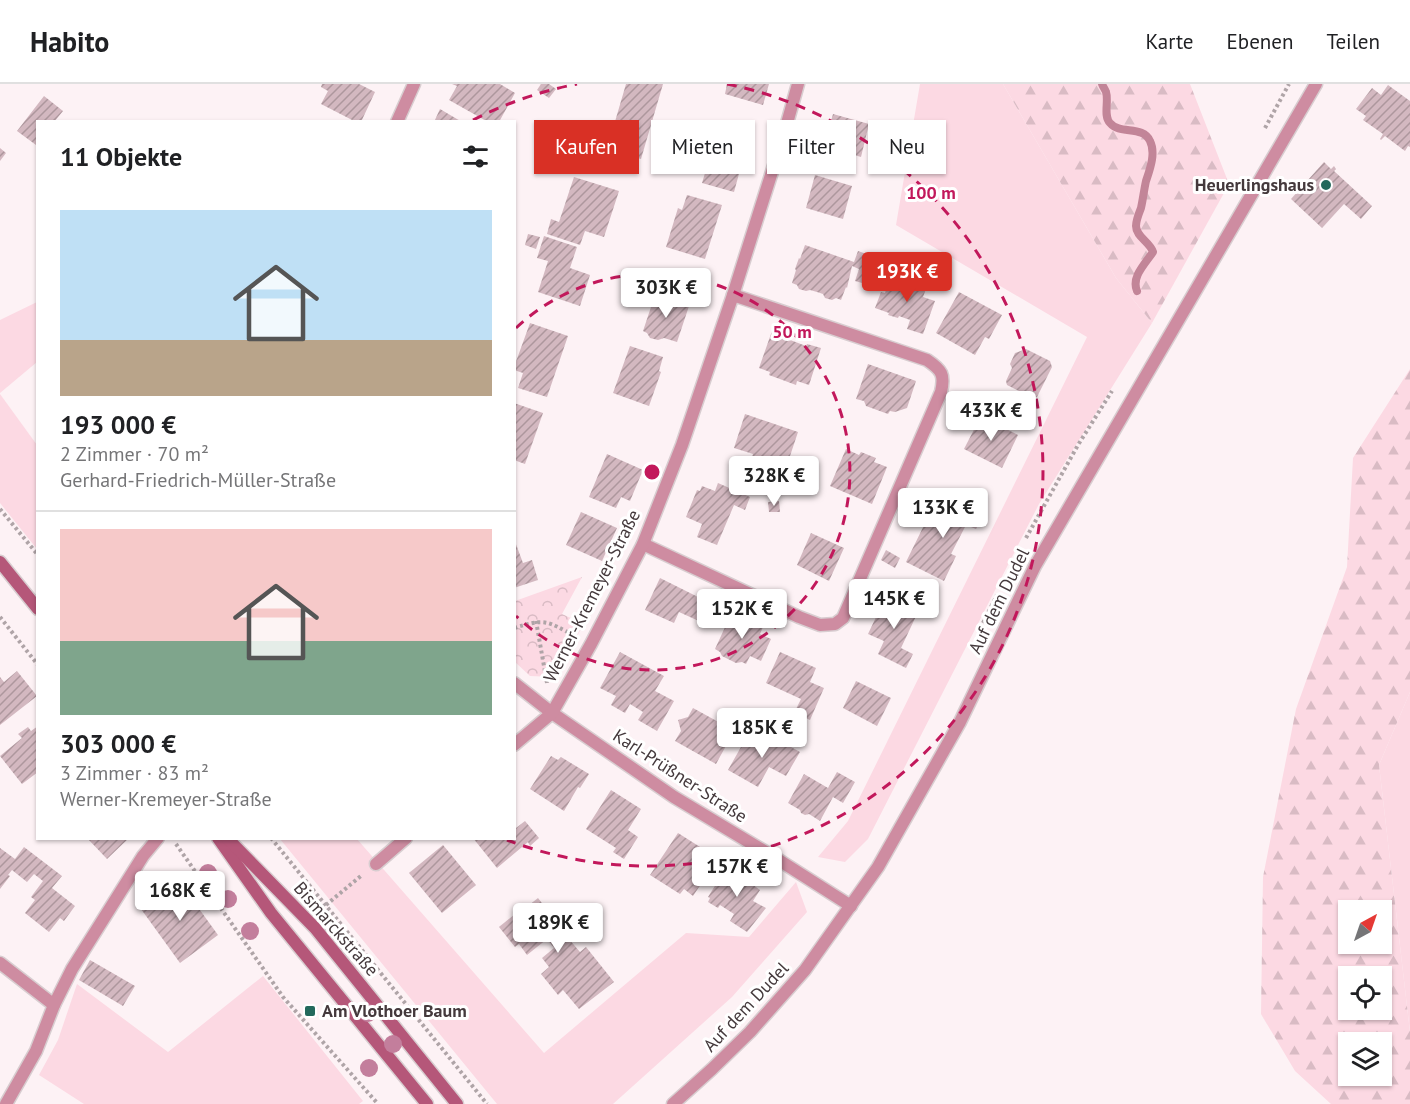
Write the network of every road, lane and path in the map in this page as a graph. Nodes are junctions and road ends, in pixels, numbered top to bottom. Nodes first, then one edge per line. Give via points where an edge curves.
1 (414, 84) edge
2 (798, 84) edge
3 (1316, 84) edge
4 (398, 120) edge
5 (733, 295) junction
6 (0, 509) edge
7 (643, 544) junction
8 (36, 553) edge
9 (0, 562) edge
10 (36, 607) edge
11 (0, 617) edge
12 (536, 621) junction
13 (516, 627) edge
14 (591, 644) junction
15 (36, 662) edge
16 (516, 685) edge
17 (552, 713) junction
18 (516, 743) edge
19 (156, 840) edge
20 (173, 840) edge
21 (219, 840) edge
22 (229, 840) edge
23 (273, 840) edge
24 (404, 840) edge
25 (376, 864) joint
26 (326, 905) junction
27 (851, 906) junction
28 (0, 963) edge
29 (54, 1005) junction
30 (6, 1104) edge
31 (378, 1104) edge
32 (427, 1104) edge
33 (457, 1104) edge
34 (488, 1104) edge
35 (673, 1104) edge

1 - 4 street
2 - 5 street, Werner-Kremeyer-Straße
3 - 27 street, Auf dem Dudel via 1035,566 960,722 890,848
5 - 7 street, Werner-Kremeyer-Straße via 682,445
5 - 7 street via 927,360 939,367 944,379 941,392 843,618 835,624 820,625 799,617
6 - 8 path
7 - 14 street, Werner-Kremeyer-Straße
9 - 10 main road
11 - 15 path
12 - 13 path
12 - 14 path via 548,622
12 - 17 path
14 - 17 street, Werner-Kremeyer-Straße
16 - 17 street, Karl-Prüßner-Straße
17 - 18 street
17 - 27 street, Karl-Prüßner-Straße via 674,797
19 - 29 street via 72,969
20 - 31 path via 283,997
21 - 32 main road via 271,913
22 - 33 main road, Bismarckstraße via 315,928
23 - 26 path
24 - 25 street
25 - 26 path
26 - 34 path
27 - 35 street, Auf dem Dudel via 805,970 750,1032
28 - 29 street
29 - 30 street via 36,1051

